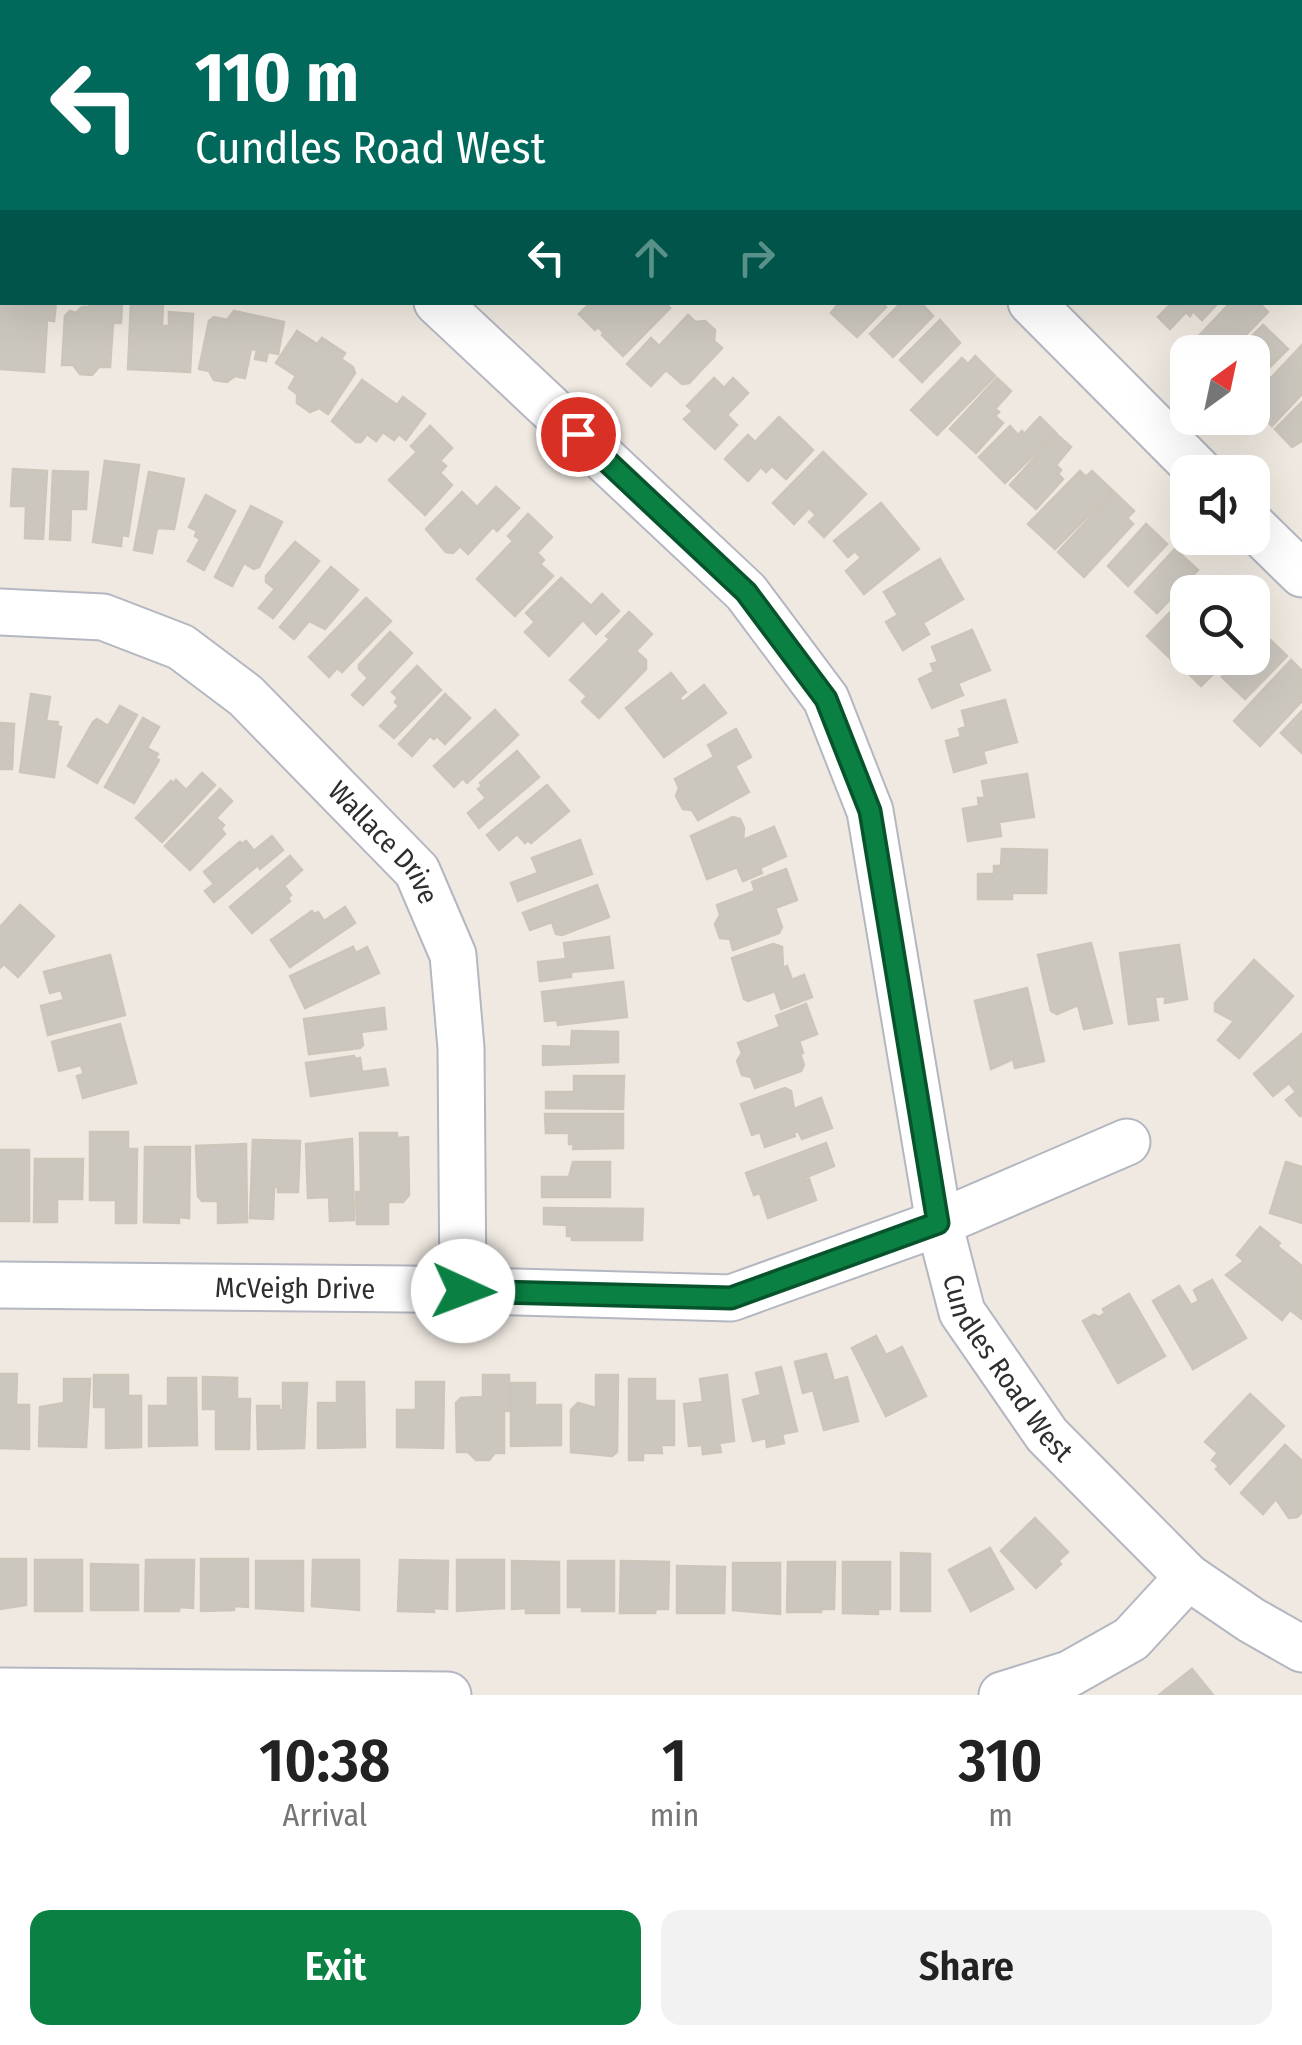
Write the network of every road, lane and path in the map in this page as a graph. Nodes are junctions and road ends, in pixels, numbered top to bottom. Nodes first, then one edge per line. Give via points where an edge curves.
1 (440, 305) edge
2 (1033, 305) edge
3 (1183, 455) edge
4 (1270, 543) edge
5 (1302, 574) edge
6 (0, 612) edge
7 (1128, 1142) dead end
8 (938, 1223) junction
9 (0, 1285) edge
10 (463, 1291) junction
11 (1188, 1576) junction
12 (1302, 1650) edge
13 (0, 1691) edge
14 (448, 1695) edge
15 (1002, 1695) edge

1 - 8 street, Cundles Road West via 746,592 826,699 870,811
2 - 3 street
4 - 5 street
6 - 10 street, Wallace Drive via 103,617 181,647 246,696 417,871 453,955 462,1048
7 - 8 street, McVeigh Drive
8 - 10 street, McVeigh Drive via 731,1298
8 - 11 street, Cundles Road West via 962,1312 1047,1435
9 - 10 street, McVeigh Drive
11 - 12 street, Cundles Road West
11 - 15 street via 1131,1639 1069,1674
13 - 14 street

